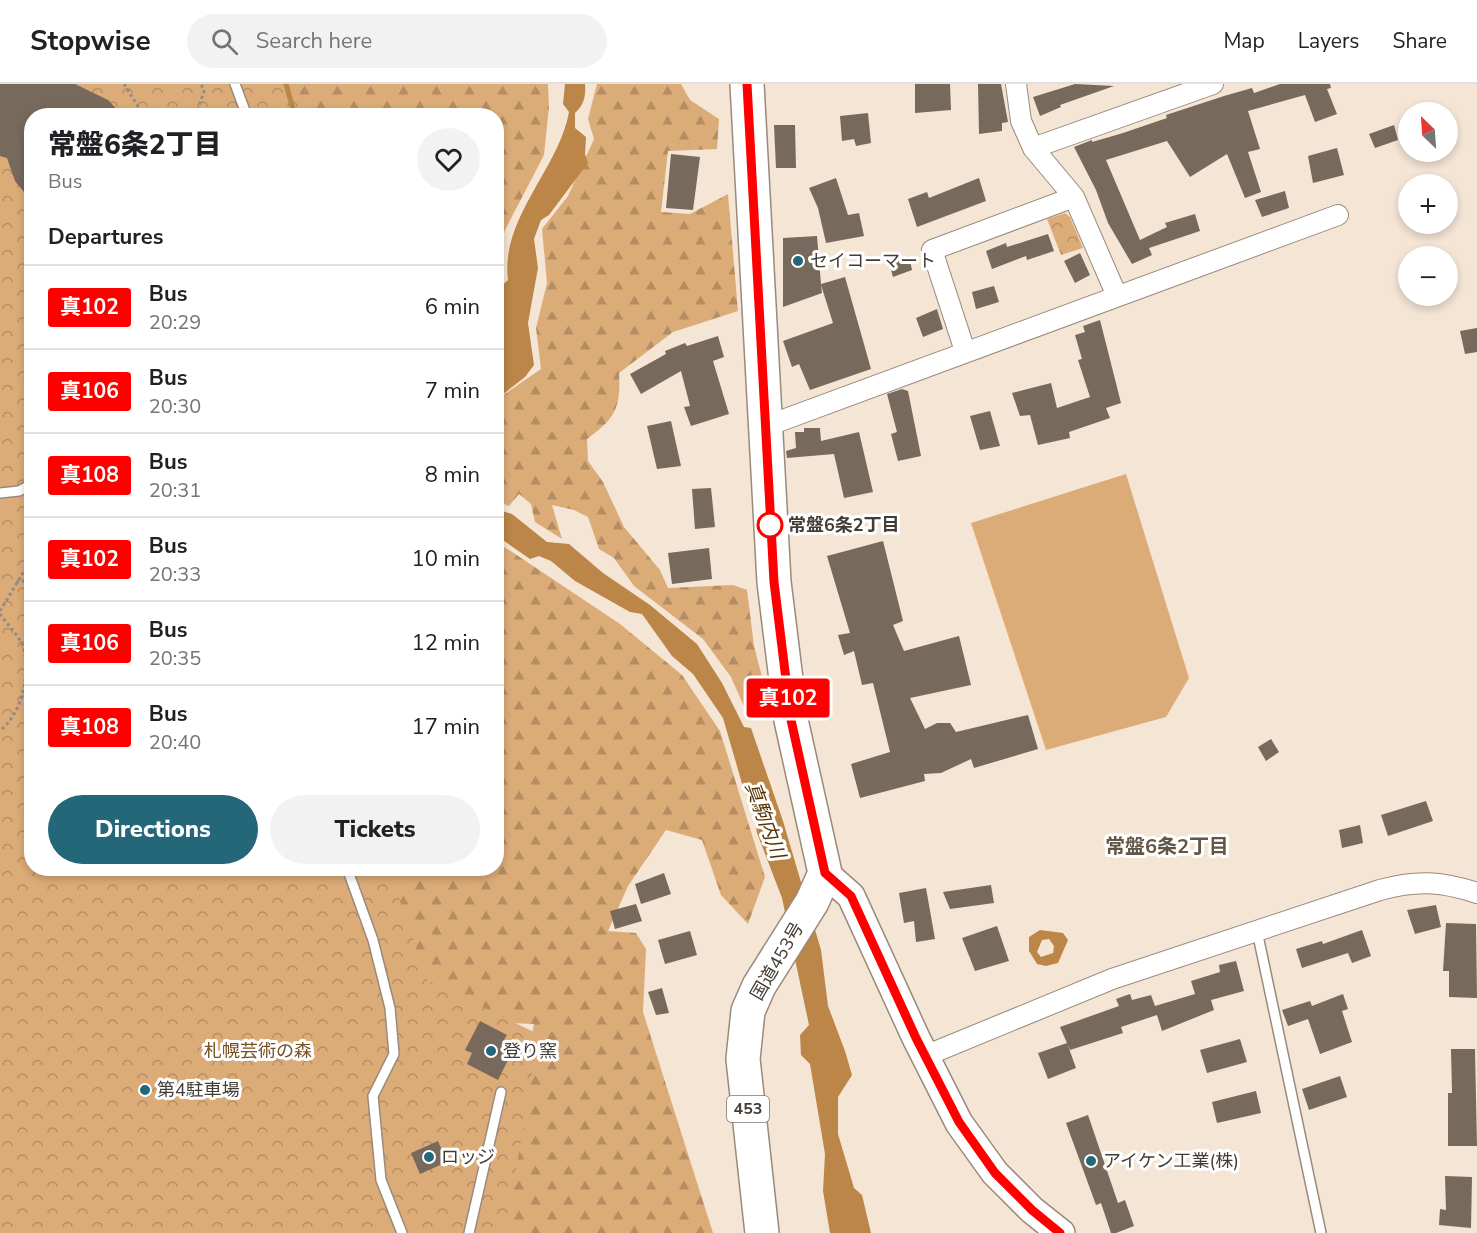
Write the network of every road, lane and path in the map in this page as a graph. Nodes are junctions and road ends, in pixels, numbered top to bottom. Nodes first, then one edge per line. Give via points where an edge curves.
1 (124, 84) edge
2 (201, 84) edge
3 (236, 84) edge
4 (747, 84) edge
5 (1016, 84) edge
6 (1213, 84) edge
7 (139, 108) edge
8 (199, 108) edge
9 (244, 108) edge
10 (1033, 148) junction
11 (1074, 197) junction
12 (1338, 215) dead end
13 (1117, 296) junction
14 (965, 351) junction
15 (764, 427) junction
16 (24, 488) edge
17 (0, 493) edge
18 (24, 570) edge
19 (24, 581) edge
20 (16, 582) junction
21 (0, 612) edge
22 (0, 731) edge
23 (825, 873) junction
24 (350, 876) edge
25 (1477, 893) edge
26 (1257, 931) junction
27 (925, 1056) junction
28 (501, 1092) dead end
29 (402, 1233) edge
30 (469, 1233) edge
31 (762, 1233) edge
32 (1060, 1233) edge
33 (1321, 1233) edge

1 - 7 path
2 - 8 path via 204,91
3 - 9 lane
4 - 15 highway
5 - 10 street via 1021,121
6 - 10 street
10 - 11 street
11 - 13 street
11 - 14 street via 932,250
12 - 13 street
13 - 14 street
14 - 15 street
15 - 23 highway via 783,671
16 - 17 lane
18 - 20 path
19 - 20 path
20 - 21 path
21 - 22 path via 24,648 24,696
23 - 27 main road via 851,896
23 - 31 highway, 国道453号 / 453 via 748,1011 743,1059
24 - 29 lane via 373,940 390,1008 394,1054 373,1096 381,1180
25 - 26 street via 1449,884 1409,882
26 - 27 street via 1112,979
26 - 33 lane
27 - 32 main road via 959,1122 995,1173
28 - 30 lane

